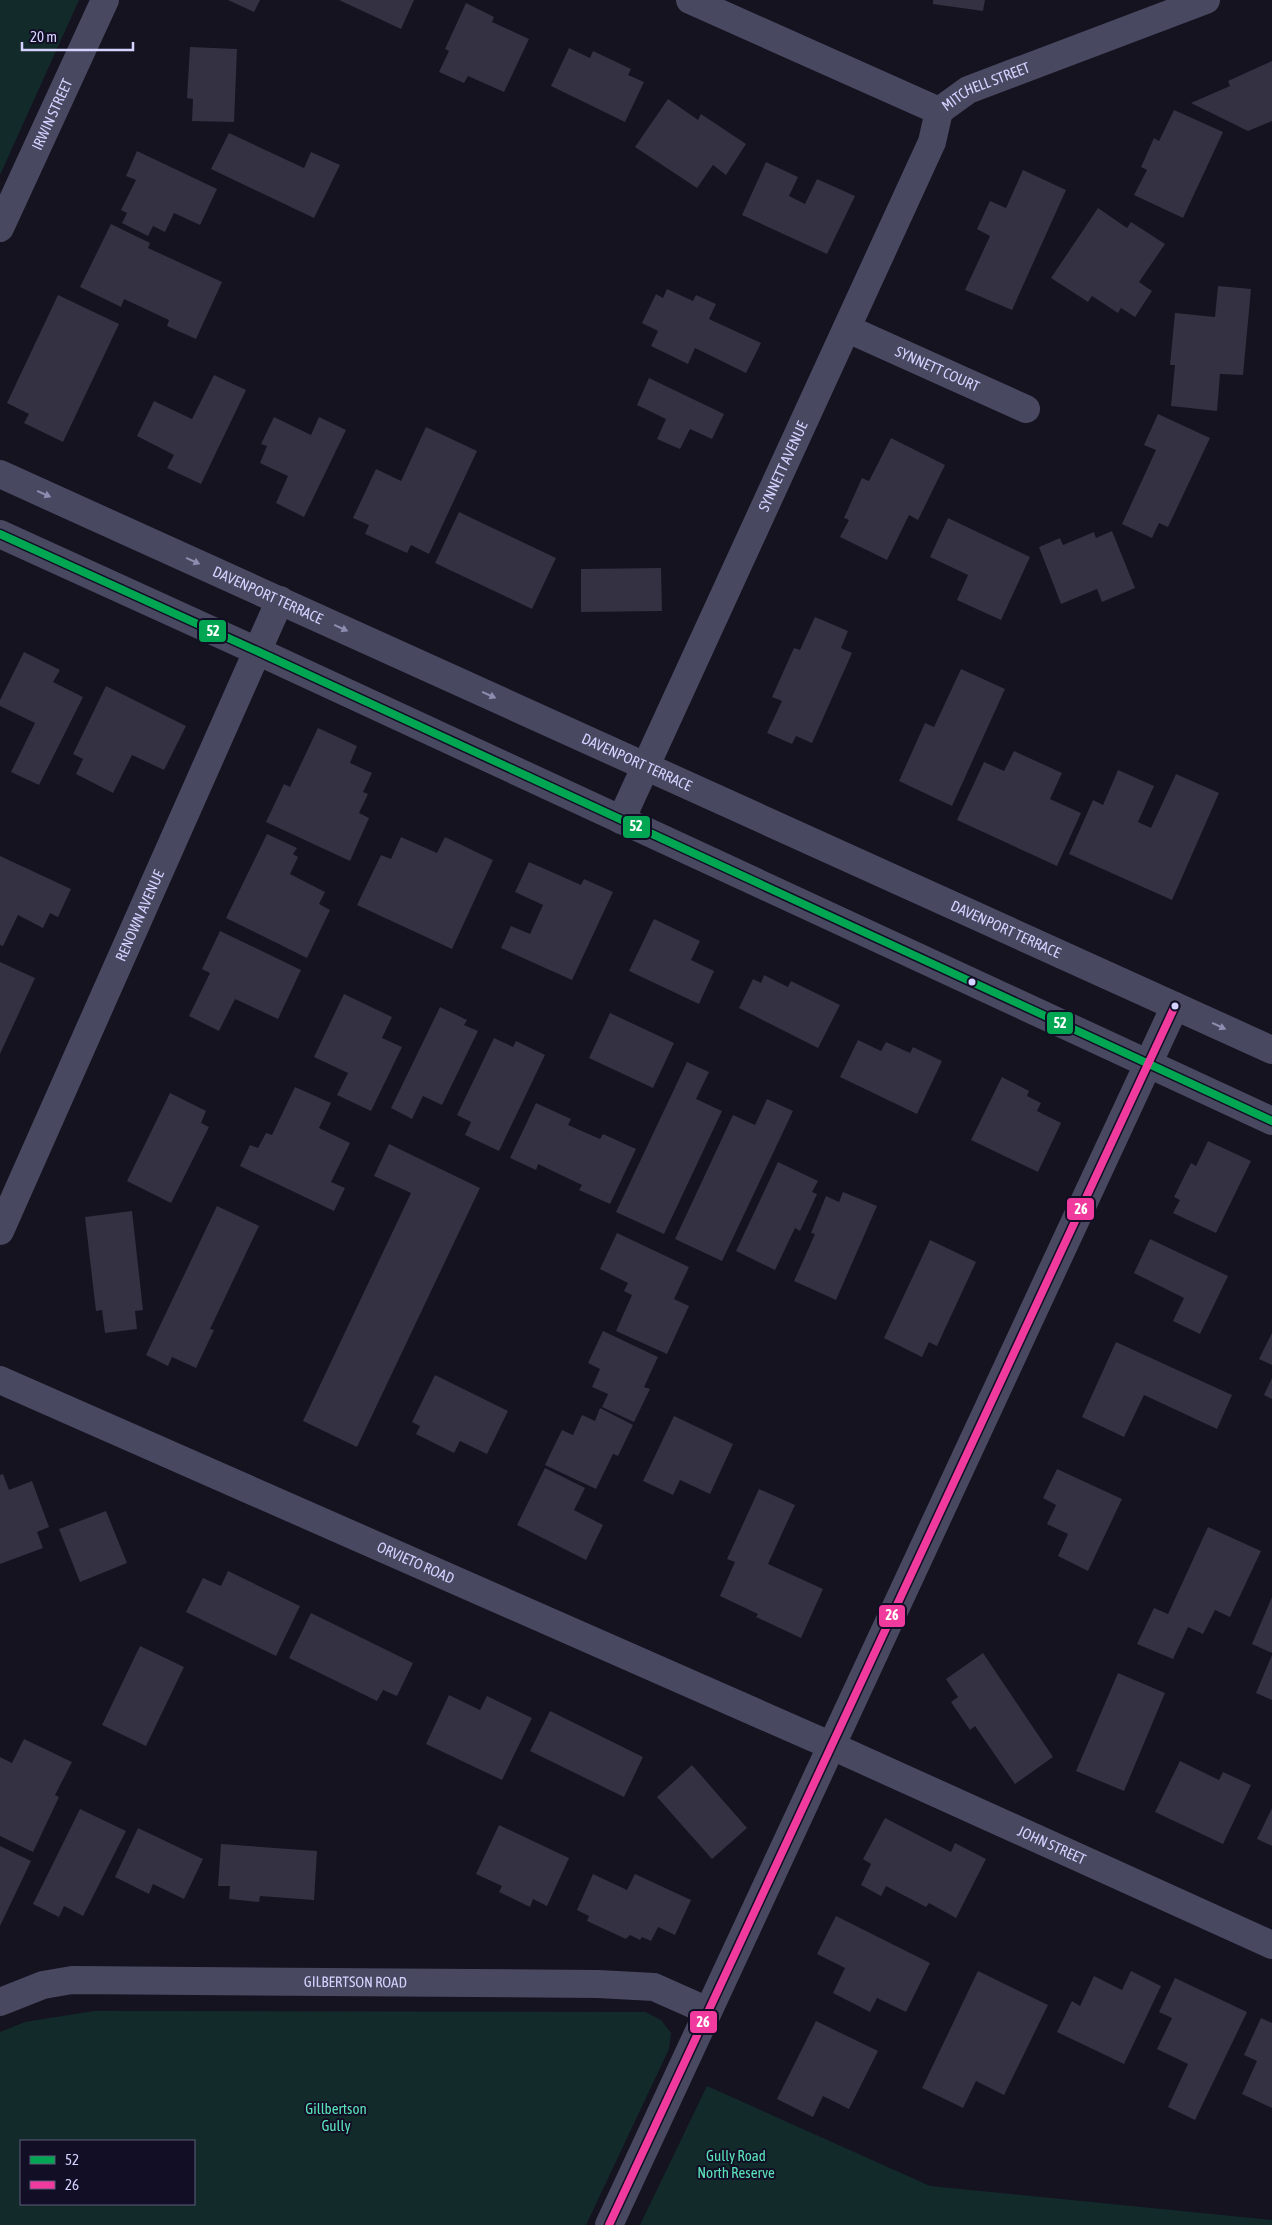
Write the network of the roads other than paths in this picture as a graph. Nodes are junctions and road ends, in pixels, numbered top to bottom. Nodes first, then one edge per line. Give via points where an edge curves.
1 (105, 0) edge
2 (690, 0) edge
3 (1206, 0) edge
4 (939, 111) junction
5 (0, 228) edge
6 (848, 329) junction
7 (1026, 409) dead end
8 (0, 474) edge
9 (0, 534) edge
10 (280, 600) junction
11 (257, 651) junction
12 (645, 766) junction
13 (621, 820) junction
14 (1174, 1006) junction
15 (1272, 1050) edge
16 (1148, 1063) junction
17 (1272, 1121) edge
18 (0, 1231) edge
19 (0, 1380) edge
20 (832, 1746) junction
21 (1272, 1945) edge
22 (0, 2002) edge
23 (708, 2011) junction
24 (609, 2225) edge

1 - 5 street, IRWIN STREET
2 - 4 street, MITCHELL STREET
3 - 4 street, MITCHELL STREET via 968,90
4 - 6 street, SYNNETT AVENUE via 932,142
6 - 7 street, SYNNETT COURT
6 - 12 street, SYNNETT AVENUE
8 -> 10 street, DAVENPORT TERRACE
9 - 11 street
10 - 11 street, RENOWN AVENUE
10 -> 12 street, DAVENPORT TERRACE
11 - 13 street
11 - 18 street, RENOWN AVENUE
12 - 13 street, SYNNETT AVENUE
12 - 14 street, DAVENPORT TERRACE
13 - 16 street
14 -> 15 street, DAVENPORT TERRACE
14 - 16 street
16 - 17 street
16 - 20 street
19 - 20 street, ORVIETO ROAD
20 - 21 street, JOHN STREET
20 - 23 street
22 - 23 street, GILBERTSON ROAD via 43,1985 72,1980 598,1984 654,1987
23 - 24 street

